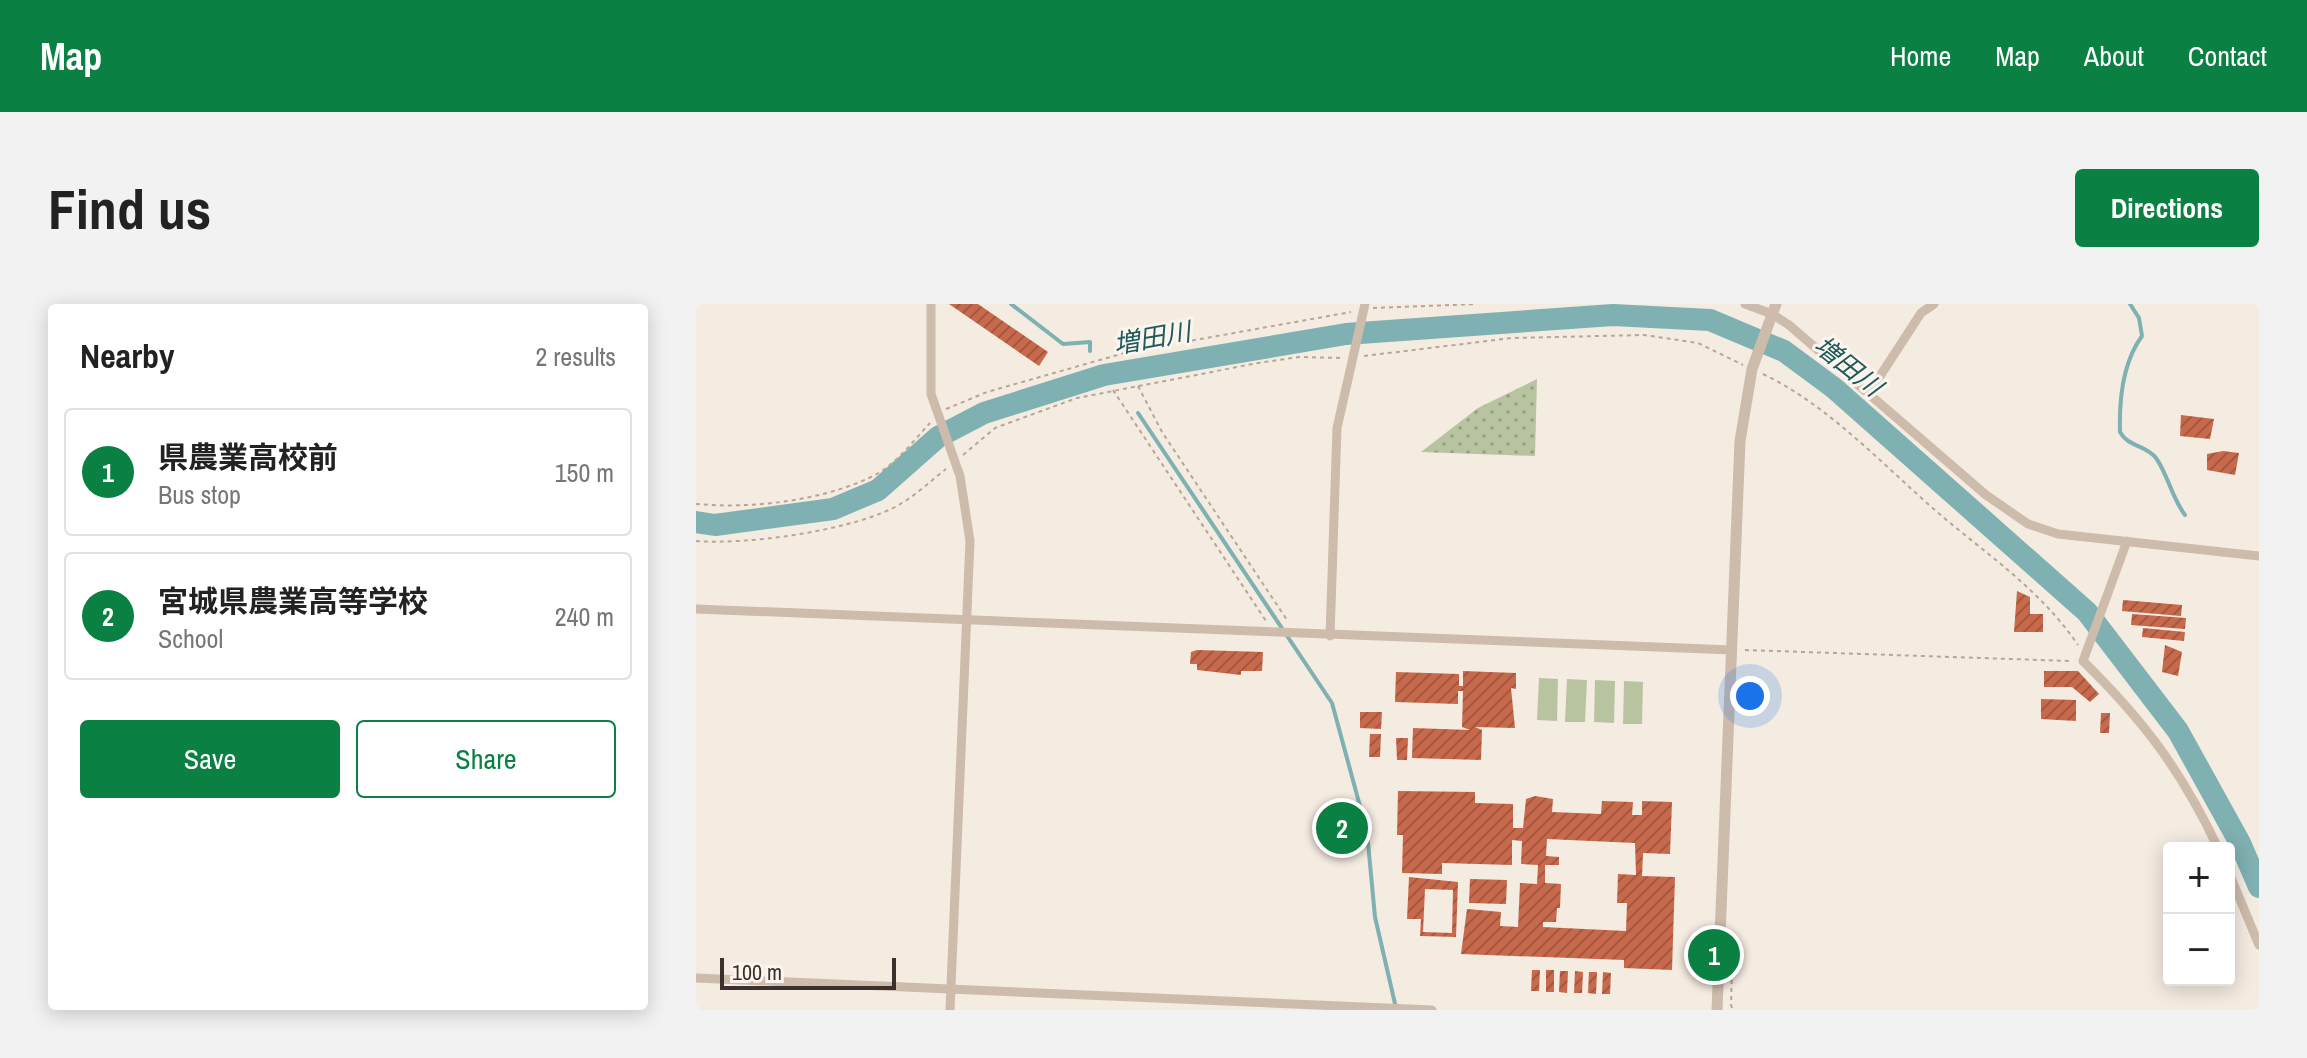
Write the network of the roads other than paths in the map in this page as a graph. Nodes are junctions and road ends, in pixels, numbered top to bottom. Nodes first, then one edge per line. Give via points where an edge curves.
1 (931, 304) edge
2 (1745, 304) edge
3 (1934, 304) edge
4 (1364, 309) edge
5 (1774, 309) edge
6 (1869, 393) junction
7 (2127, 541) junction
8 (2259, 556) edge
9 (696, 609) edge
10 (965, 619) junction
11 (1330, 636) junction
12 (1732, 650) junction
13 (2215, 842) edge
14 (2235, 887) edge
15 (2259, 945) edge
16 (696, 978) edge
17 (951, 988) junction
18 (1396, 1009) edge
19 (950, 1010) edge
20 (1432, 1010) edge
21 (1717, 1010) edge

1 - 10 street via 931,394 968,517
2 - 5 street
3 - 6 street via 1921,313
4 - 11 street via 1337,428
5 - 6 street
5 - 12 street via 1753,365 1740,441
6 - 7 street via 1986,495 2028,524 2058,534
7 - 8 street
7 - 13 street via 2085,655 2153,735
9 - 10 street
10 - 11 street
10 - 17 street
11 - 12 street
12 - 21 street
14 - 15 street
16 - 17 street
17 - 18 street
17 - 19 street
18 - 20 street

